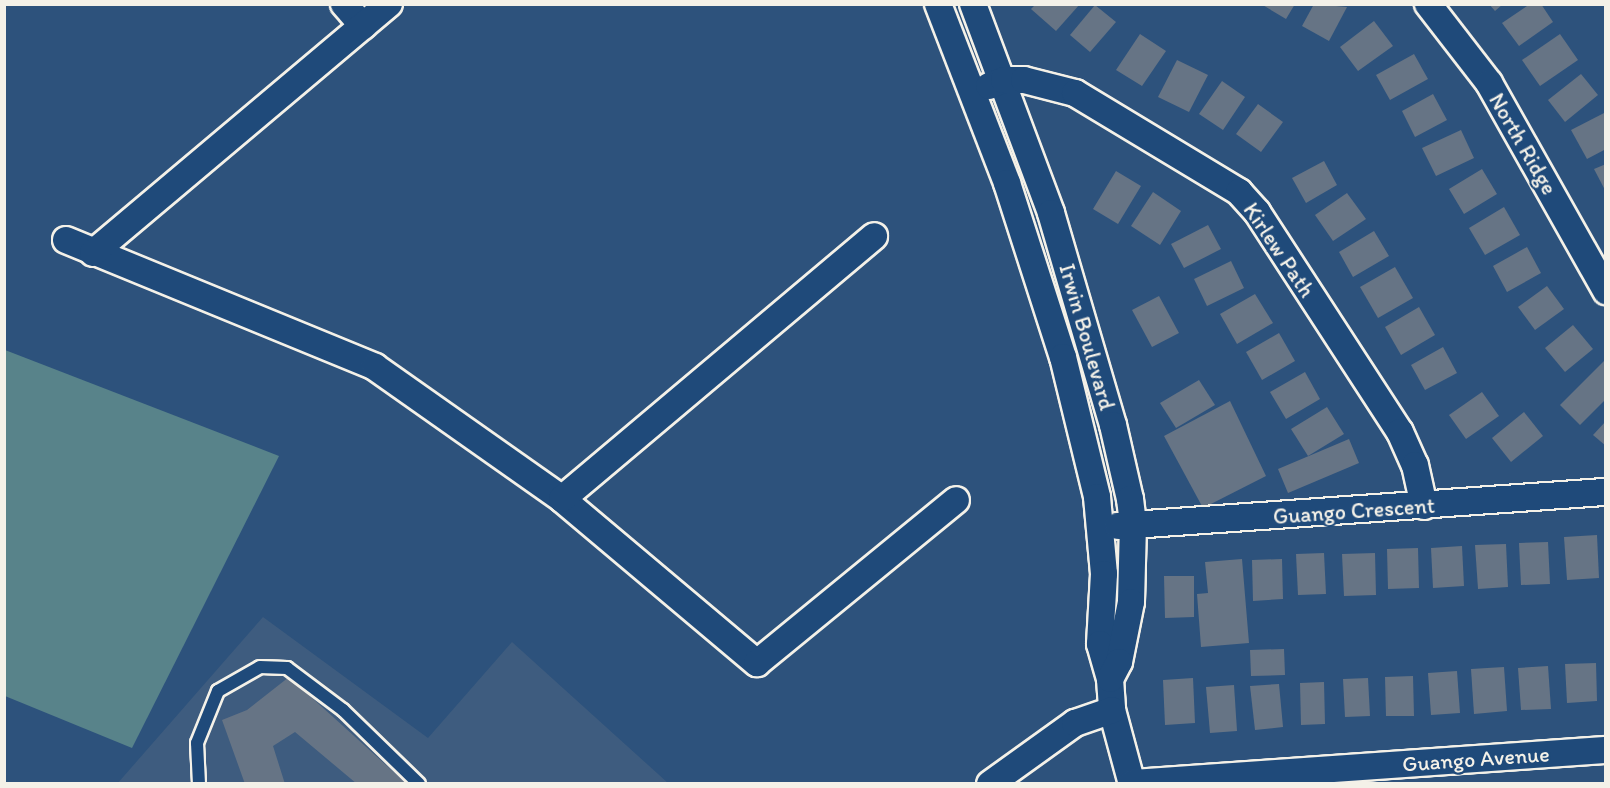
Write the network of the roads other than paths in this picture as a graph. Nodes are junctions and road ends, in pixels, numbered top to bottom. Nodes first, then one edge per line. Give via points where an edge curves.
1 (344, 4) edge
2 (389, 4) edge
3 (938, 4) edge
4 (973, 4) edge
5 (1428, 4) edge
6 (363, 26) junction
7 (1004, 80) junction
8 (972, 92) junction
9 (874, 236) dead end
10 (66, 240) dead end
11 (93, 253) junction
12 (1605, 291) edge
13 (1605, 492) edge
14 (562, 499) junction
15 (956, 500) dead end
16 (1424, 506) junction
17 (1133, 525) junction
18 (1102, 527) junction
19 (1110, 679) junction
20 (1112, 710) junction
21 (1605, 750) edge
22 (199, 783) edge
23 (420, 783) edge
24 (990, 783) edge
25 (1132, 783) edge

1 - 6 street
2 - 6 street
3 - 8 street, Irwin Boulevard
4 - 7 street, Irwin Boulevard
5 - 12 street, North Ridge via 1465,48 1494,92
6 - 11 street
7 - 8 street, Kirlew Path
7 - 16 street, Kirlew Path via 1046,84 1075,93 1239,192 1257,212 1400,432 1415,465
7 - 17 street, Irwin Boulevard via 1051,213 1113,425
8 - 18 street, Irwin Boulevard via 1007,183 1063,357
9 - 14 street
10 - 11 street
11 - 14 street via 375,367
13 - 16 street, Guango Crescent
14 - 15 street via 757,663
16 - 17 street, Guango Crescent
17 - 18 street, Guango Crescent
17 - 19 street, Irwin Boulevard via 1131,602 1119,662
18 - 19 street, Irwin Boulevard via 1100,644
19 - 20 street, Irwin Boulevard
20 - 24 street via 1075,723
20 - 25 street, Irwin Boulevard
21 - 25 street, Guango Avenue
22 - 23 lane via 197,743 218,691 260,667 287,668 343,710

